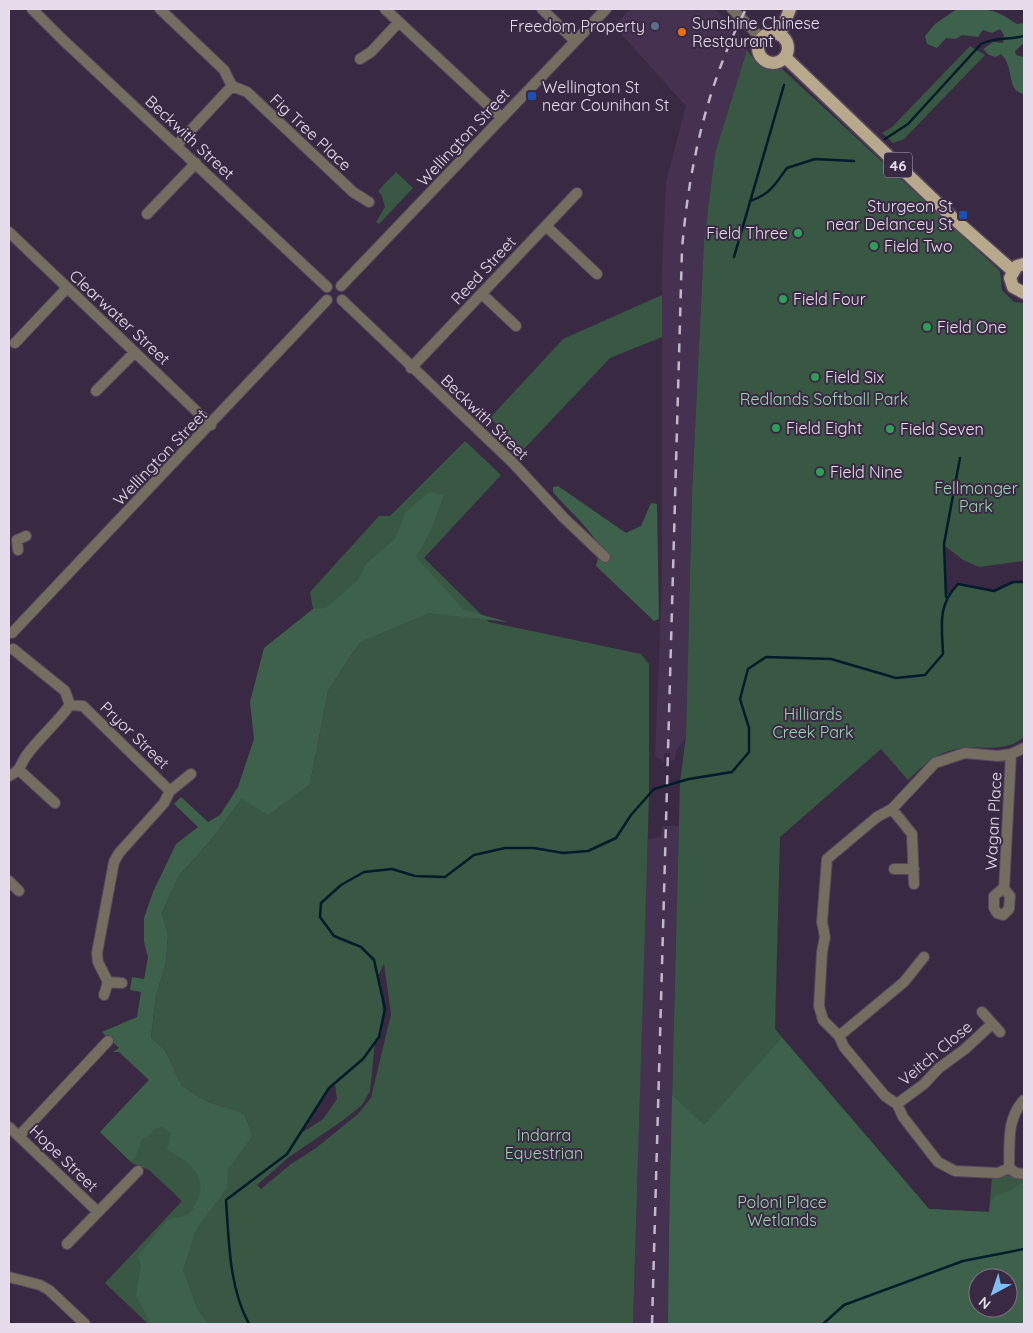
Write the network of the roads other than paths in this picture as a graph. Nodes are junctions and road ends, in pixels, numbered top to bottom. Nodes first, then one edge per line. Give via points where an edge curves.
1 (32, 9) edge
2 (160, 9) edge
3 (385, 9) edge
4 (542, 9) edge
5 (606, 9) edge
6 (732, 9) edge
7 (790, 9) edge
8 (399, 22) junction
9 (780, 34) junction
10 (761, 38) junction
11 (575, 41) junction
12 (785, 58) junction
13 (360, 59) dead end
14 (232, 86) junction
15 (502, 118) junction
16 (177, 145) junction
17 (196, 163) junction
18 (577, 194) dead end
19 (369, 202) dead end
20 (147, 214) dead end
21 (546, 226) junction
22 (9, 232) edge
23 (1024, 264) edge
24 (1012, 270) junction
25 (597, 274) dead end
26 (341, 286) junction
27 (327, 287) junction
28 (67, 288) junction
29 (1024, 293) edge
30 (482, 294) junction
31 (327, 300) junction
32 (342, 300) junction
33 (516, 326) dead end
34 (15, 343) dead end
35 (135, 352) junction
36 (412, 368) junction
37 (96, 391) dead end
38 (211, 425) junction
39 (9, 532) edge
40 (20, 542) dead end
41 (605, 557) dead end
42 (10, 632) edge
43 (11, 650) edge
44 (70, 705) junction
45 (1024, 748) edge
46 (1010, 754) junction
47 (19, 770) junction
48 (191, 774) dead end
49 (9, 776) edge
50 (170, 791) junction
51 (55, 803) dead end
52 (892, 809) junction
53 (914, 869) junction
54 (894, 870) dead end
55 (9, 881) edge
56 (914, 884) dead end
57 (1004, 890) dead end
58 (19, 891) dead end
59 (924, 957) dead end
60 (108, 982) junction
61 (122, 984) dead end
62 (104, 995) dead end
63 (982, 1012) dead end
64 (992, 1024) junction
65 (1000, 1032) dead end
66 (840, 1036) junction
67 (108, 1041) dead end
68 (1024, 1100) edge
69 (898, 1104) junction
70 (9, 1127) edge
71 (19, 1136) junction
72 (1009, 1168) junction
73 (138, 1171) dead end
74 (1024, 1174) edge
75 (98, 1212) junction
76 (67, 1244) dead end
77 (9, 1277) edge
78 (84, 1324) edge

1 - 16 street, Beckwith Street
2 - 14 street via 224,70
3 - 8 street
4 - 11 street
5 - 11 street, Wellington Street
6 - 10 street
7 - 9 main road
8 - 13 street
8 - 15 street
9 - 10 main road via 769,33
9 - 12 main road via 788,44
10 - 12 main road via 758,50 764,60 775,63
11 - 15 street, Wellington Street
12 - 24 main road, 46
14 - 16 street
14 - 19 street, Fig Tree Place via 247,92 353,192
15 - 26 street, Wellington Street
16 - 17 street, Beckwith Street
17 - 20 street
17 - 27 street, Beckwith Street
18 - 21 street, Reed Street
21 - 25 street
21 - 30 street, Reed Street
22 - 28 street, Clearwater Street
23 - 24 main road
24 - 29 main road via 1013,288
26 - 27 street
26 - 32 street via 345,293
27 - 31 street
28 - 34 street
28 - 35 street, Clearwater Street
30 - 33 street
30 - 36 street, Reed Street
31 - 32 street via 335,304
31 - 38 street, Wellington Street
32 - 36 street, Beckwith Street
35 - 37 street
35 - 38 street, Clearwater Street
36 - 41 street, Beckwith Street via 513,463
38 - 42 street, Wellington Street
39 - 40 street
42 - 43 street, Wellington Street via 16,641
43 - 44 street via 65,691
44 - 47 street via 26,756
44 - 50 street, Pryor Street via 83,706
45 - 46 street
46 - 52 street via 964,753 942,759 910,787
46 - 57 street, Wagan Place
47 - 49 street
47 - 51 street
48 - 50 street, Pryor Street
50 - 60 street via 164,804 114,862 97,953
52 - 53 street via 912,834
52 - 66 street via 876,817 827,859 819,1006 823,1020
53 - 54 street
53 - 56 street
55 - 58 street
59 - 66 street via 904,982
60 - 61 street
60 - 62 street
63 - 64 street, Veitch Close
64 - 65 street, Veitch Close
64 - 69 street, Veitch Close
66 - 69 street via 844,1047 884,1096
67 - 71 street
68 - 72 street via 1014,1111 1011,1124
69 - 72 street via 903,1117 938,1162 947,1168 998,1173
70 - 71 street, Hope Street
71 - 75 street, Hope Street
72 - 74 street via 1016,1174
73 - 75 street
75 - 76 street
77 - 78 street via 40,1284

